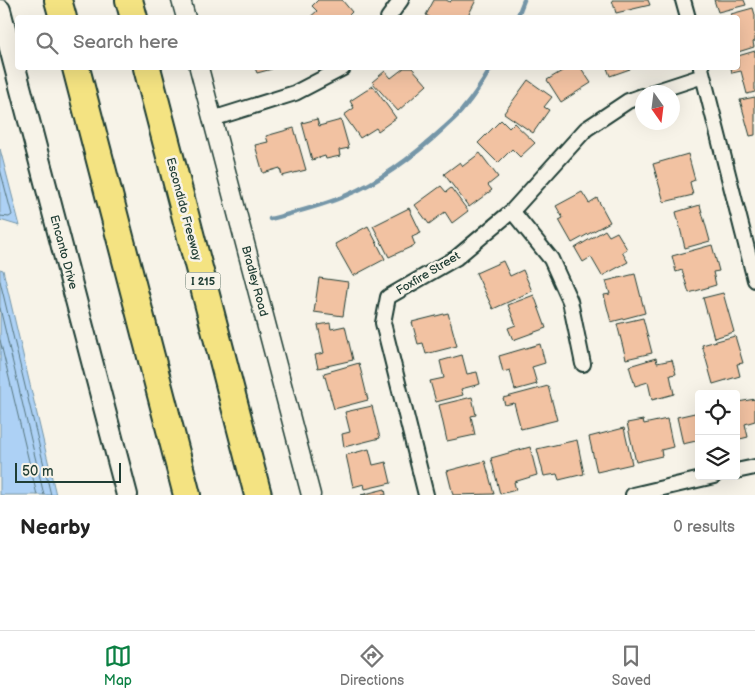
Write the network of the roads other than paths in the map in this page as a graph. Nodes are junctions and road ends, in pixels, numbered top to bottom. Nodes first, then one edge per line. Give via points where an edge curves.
1 (58, 0) edge
2 (129, 0) edge
3 (181, 0) edge
4 (400, 0) edge
5 (683, 0) edge
6 (0, 10) edge
7 (61, 15) edge
8 (133, 15) edge
9 (185, 15) edge
10 (390, 15) edge
11 (687, 15) edge
12 (15, 67) edge
13 (16, 70) edge
14 (77, 70) edge
15 (148, 70) edge
16 (200, 70) edge
17 (339, 70) edge
18 (702, 72) edge
19 (671, 85) edge
20 (635, 98) edge
21 (212, 120) junction
22 (512, 211) junction
23 (755, 280) edge
24 (583, 364) dead end
25 (755, 467) edge
26 (740, 470) edge
27 (697, 480) edge
28 (127, 495) edge
29 (187, 495) edge
30 (258, 495) edge
31 (311, 495) edge
32 (426, 495) edge
33 (633, 495) edge

1 - 7 highway
2 - 8 highway
3 - 9 street
4 - 10 street
5 - 11 street
6 - 12 main road, Encanto Drive
13 - 28 main road, Encanto Drive
14 - 29 highway
15 - 30 highway, Escondido Freeway / I 215
16 - 21 street, Bradley Road
17 - 21 street via 295,93
18 - 19 street
18 - 23 street
20 - 22 street, Foxfire Street via 586,130
21 - 31 street, Bradley Road
22 - 24 street via 551,259 570,301
22 - 32 street, Foxfire Street via 456,258 388,297 384,323
25 - 26 street
27 - 33 street

